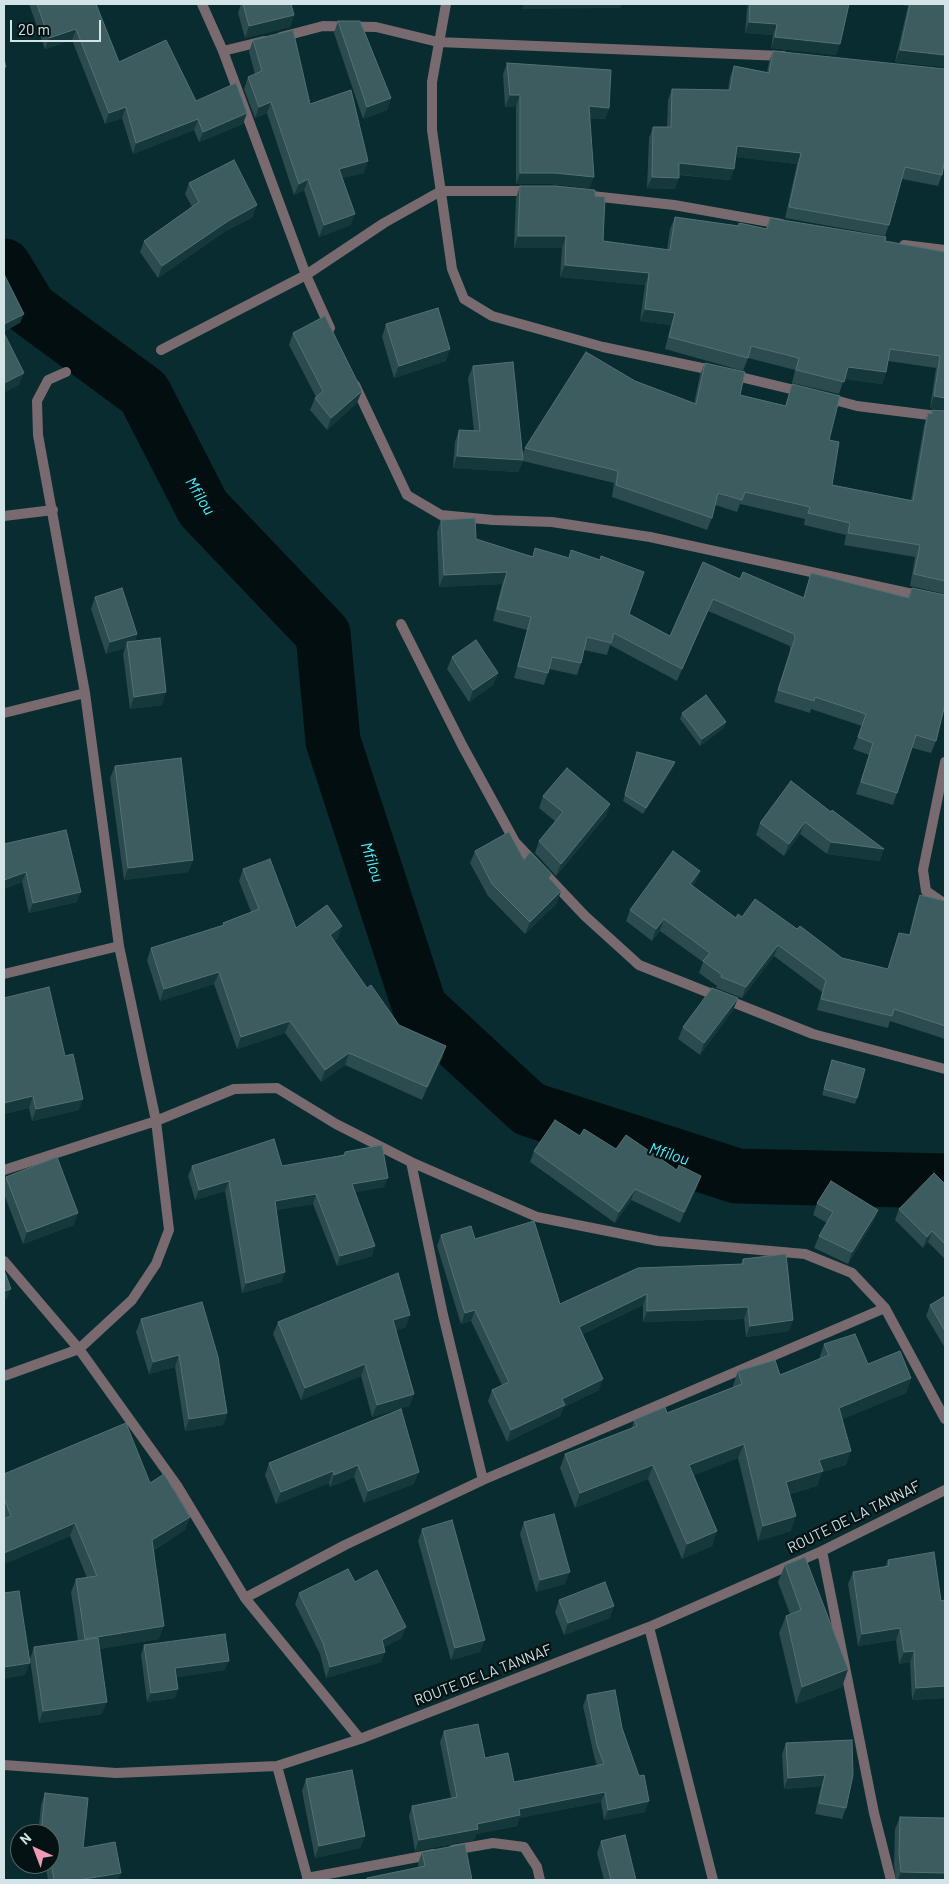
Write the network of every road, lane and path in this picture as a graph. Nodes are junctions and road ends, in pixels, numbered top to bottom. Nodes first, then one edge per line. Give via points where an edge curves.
1 (202, 4) edge
2 (446, 4) edge
3 (438, 42) junction
4 (223, 51) junction
5 (798, 58) edge
6 (441, 191) junction
7 (542, 191) edge
8 (570, 193) edge
9 (790, 226) edge
10 (896, 244) edge
11 (945, 250) edge
12 (306, 275) junction
13 (334, 336) edge
14 (161, 350) dead end
15 (349, 371) edge
16 (66, 372) dead end
17 (945, 417) edge
18 (53, 510) junction
19 (4, 516) edge
20 (945, 601) edge
21 (401, 624) dead end
22 (85, 693) junction
23 (4, 713) edge
24 (945, 762) edge
25 (945, 904) edge
26 (119, 946) junction
27 (4, 974) edge
28 (945, 1069) edge
29 (156, 1121) junction
30 (411, 1162) junction
31 (4, 1170) edge
32 (4, 1261) edge
33 (885, 1308) junction
34 (79, 1349) junction
35 (4, 1376) edge
36 (945, 1419) edge
37 (483, 1480) junction
38 (945, 1490) edge
39 (822, 1551) junction
40 (245, 1598) junction
41 (649, 1627) junction
42 (360, 1739) junction
43 (4, 1766) edge
44 (277, 1766) junction
45 (308, 1879) edge
46 (540, 1880) edge
47 (713, 1880) edge
48 (891, 1880) edge

1 - 4 street
2 - 3 street
3 - 4 street via 376,27 323,26
3 - 5 street
3 - 6 street via 432,82 432,130
4 - 12 street
6 - 7 street
6 - 12 street via 384,222
6 - 17 street via 452,269 464,299 492,316 603,347 857,406
8 - 9 street via 674,205
10 - 11 street
12 - 13 street
12 - 14 street
15 - 20 street via 407,495 441,515 552,522 650,537
16 - 18 street via 48,380 37,401 38,435
18 - 19 street
18 - 22 street
21 - 28 street via 515,842 585,916 639,965 813,1034
22 - 23 street
22 - 26 street
24 - 25 street via 923,870 926,891
26 - 27 street
26 - 29 street
29 - 30 street via 234,1089 277,1088 336,1124
29 - 31 street
29 - 34 street via 169,1230 156,1264 132,1300
30 - 33 street via 537,1217 658,1241 805,1254 852,1273
30 - 37 street via 443,1315
32 - 34 street
33 - 36 street
33 - 37 street
34 - 35 street
34 - 40 street via 178,1487
37 - 40 street via 345,1545
38 - 39 street, ROUTE DE LA TANNAF
39 - 41 street, ROUTE DE LA TANNAF
39 - 48 street via 874,1813
40 - 42 street
41 - 42 street, ROUTE DE LA TANNAF
41 - 47 street
42 - 44 street, ROUTE DE LA TANNAF
43 - 44 street, ROUTE DE LA TANNAF via 116,1773
44 - 45 street
45 - 46 street via 493,1843 524,1847 537,1867

